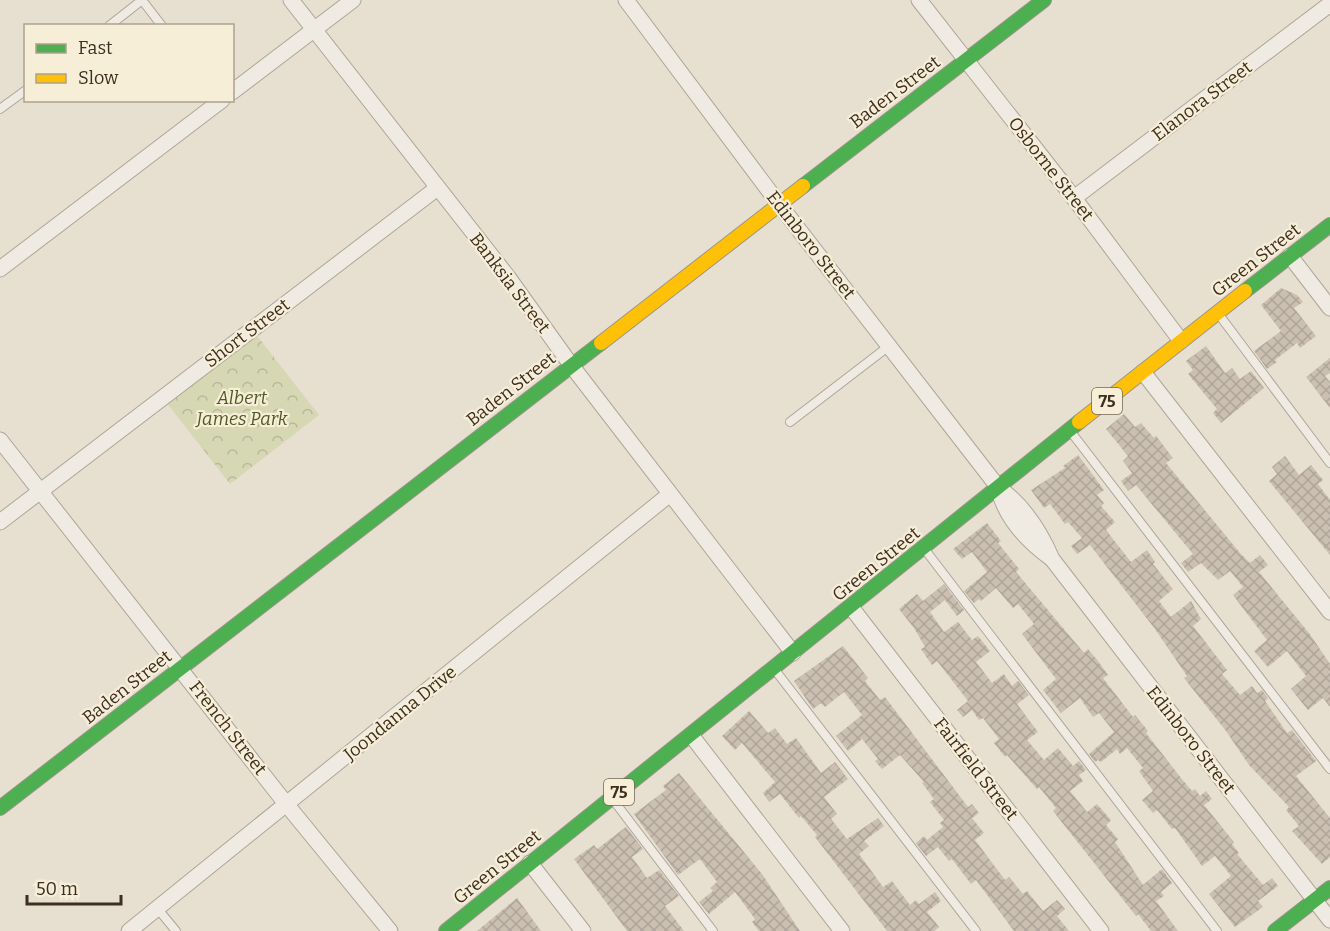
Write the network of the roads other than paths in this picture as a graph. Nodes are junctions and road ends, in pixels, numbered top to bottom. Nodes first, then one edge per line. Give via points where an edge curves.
1 (142, 0) edge
2 (291, 0) edge
3 (353, 0) edge
4 (626, 0) edge
5 (919, 0) edge
6 (1044, 0) edge
7 (1330, 4) edge
8 (112, 24) edge
9 (160, 24) edge
10 (314, 30) junction
11 (966, 60) junction
12 (234, 90) edge
13 (24, 91) edge
14 (219, 102) edge
15 (0, 109) edge
16 (436, 189) junction
17 (1074, 198) junction
18 (779, 204) junction
19 (1330, 225) edge
20 (1290, 256) junction
21 (0, 269) edge
22 (1330, 308) edge
23 (1217, 313) junction
24 (1181, 341) junction
25 (889, 346) junction
26 (571, 365) junction
27 (1143, 372) junction
28 (790, 422) dead end
29 (1070, 430) junction
30 (0, 440) edge
31 (1330, 463) edge
32 (998, 487) junction
33 (41, 490) junction
34 (670, 494) junction
35 (0, 522) edge
36 (924, 549) junction
37 (851, 607) junction
38 (1330, 612) edge
39 (793, 653) junction
40 (182, 668) junction
41 (774, 668) junction
42 (691, 735) junction
43 (1330, 769) edge
44 (611, 798) junction
45 (287, 805) junction
46 (0, 808) edge
47 (530, 863) junction
48 (1330, 888) edge
49 (1315, 900) junction
50 (157, 908) junction
51 (1330, 920) edge
52 (451, 929) edge
53 (129, 931) edge
54 (176, 931) edge
55 (390, 931) edge
56 (583, 931) edge
57 (713, 931) edge
58 (842, 931) edge
59 (976, 931) edge
60 (1101, 931) edge
61 (1217, 931) edge
62 (1275, 931) edge

1 - 8 lane
1 - 9 lane
2 - 10 street, Banksia Street
3 - 10 street
4 - 18 street, Edinboro Street
5 - 11 street, Osborne Street
6 - 11 street, Baden Street
7 - 17 street, Elanora Street
10 - 12 street
10 - 16 street, Banksia Street
11 - 17 street, Osborne Street
11 - 18 street, Baden Street
13 - 15 lane
14 - 21 street
16 - 26 street, Banksia Street via 508,277
16 - 33 street, Short Street
17 - 24 street, Osborne Street
18 - 25 street, Edinboro Street
18 - 26 street, Baden Street
19 - 20 street, Green Street / 75
20 - 22 street
20 - 23 street, Green Street / 75
23 - 24 street, Green Street / 75
23 - 31 lane
24 - 27 street, Green Street / 75
25 - 28 lane
25 - 32 street, Edinboro Street
26 - 34 street, Banksia Street
26 - 40 street, Baden Street
27 - 29 street, Green Street / 75
27 - 38 street
29 - 32 street, Green Street / 75
29 - 43 lane
30 - 33 street, French Street
32 - 36 street, Green Street / 75
32 - 49 street, Edinboro Street via 1002,507 1033,545 1052,559
33 - 35 street, Short Street
33 - 40 street, French Street
34 - 39 street, Banksia Street
34 - 45 street, Joondanna Drive
36 - 37 street, Green Street / 75
36 - 61 lane
37 - 39 street, Green Street / 75
37 - 60 street, Fairfield Street
39 - 41 street, Green Street / 75
40 - 45 street, French Street
40 - 46 street, Baden Street
41 - 42 street, Green Street / 75
41 - 59 lane
42 - 44 street, Green Street / 75
42 - 58 street
44 - 47 street, Green Street / 75
44 - 57 lane
45 - 50 street, Joondanna Drive
45 - 55 street, French Street
47 - 52 street, Green Street / 75
47 - 56 street
48 - 49 street
49 - 51 street, Edinboro Street
49 - 62 street
50 - 53 street, Joondanna Drive
50 - 54 lane

